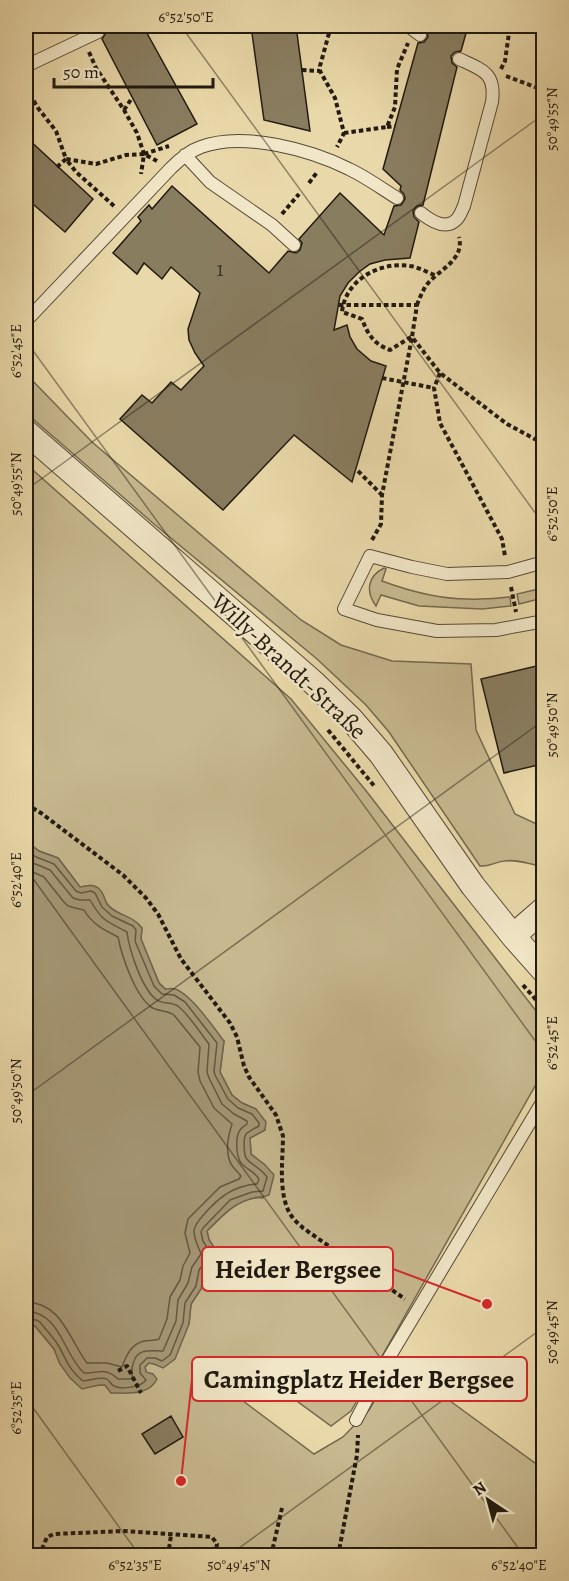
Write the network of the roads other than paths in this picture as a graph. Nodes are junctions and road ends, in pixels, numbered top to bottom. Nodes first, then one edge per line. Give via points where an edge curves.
1 (98, 32) dead end
2 (459, 59) dead end
3 (26, 66) edge
4 (185, 155) junction
5 (397, 198) dead end
6 (421, 213) dead end
7 (294, 245) dead end
8 (26, 321) edge
9 (26, 432) edge
10 (543, 562) edge
11 (543, 621) edge
12 (543, 909) edge
13 (513, 936) junction
14 (543, 971) edge
15 (543, 1099) edge
16 (356, 1420) road end

1 - 3 lane
2 - 6 lane via 482,70 492,82 493,91 458,219 442,225
4 - 5 lane via 224,141 265,143 298,150 349,169
4 - 7 lane via 210,182
4 - 8 lane
9 - 13 street, Willy-Brandt-Straße via 351,719 381,754 473,886
10 - 11 lane via 508,572 447,574 370,556 344,609 377,620 437,631 496,630
12 - 13 street
13 - 14 street, Willy-Brandt-Straße
15 - 16 lane

